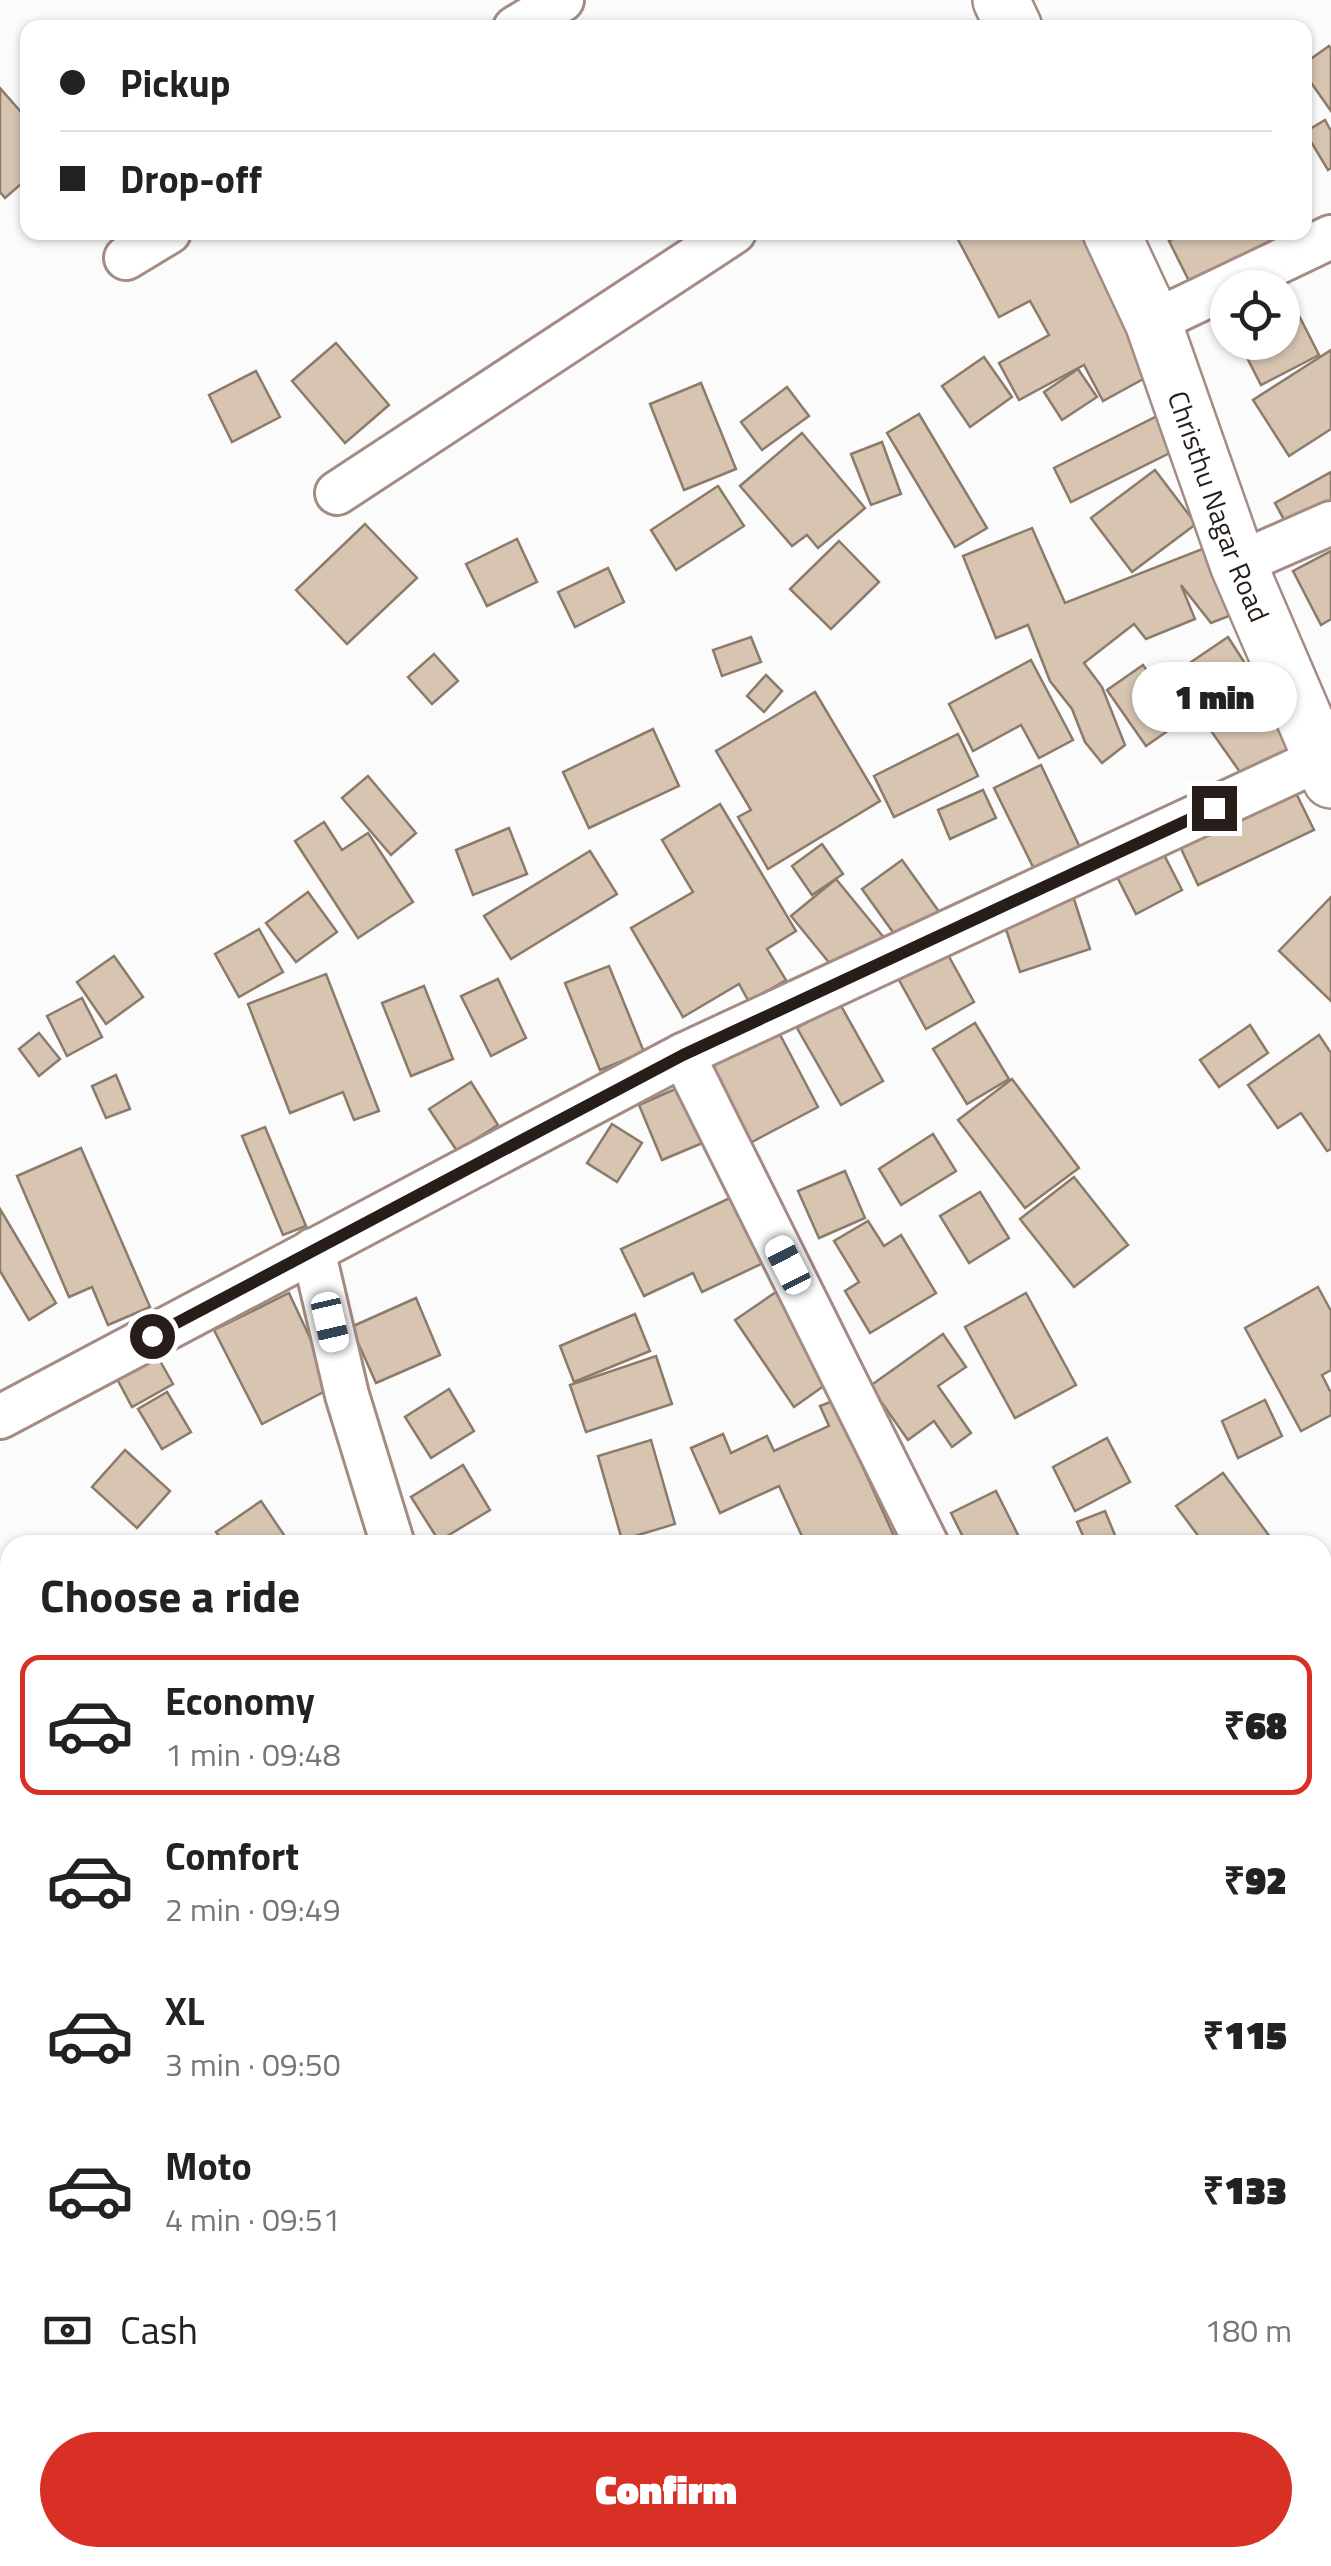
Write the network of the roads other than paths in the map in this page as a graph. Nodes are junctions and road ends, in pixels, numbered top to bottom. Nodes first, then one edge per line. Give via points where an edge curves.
1 (562, 0) edge
2 (528, 20) edge
3 (1331, 237) edge
4 (156, 240) edge
5 (722, 240) edge
6 (1114, 240) edge
7 (126, 258) dead end
8 (1153, 322) junction
9 (337, 493) dead end
10 (1331, 524) edge
11 (1238, 564) junction
12 (1326, 770) edge
13 (683, 1055) junction
14 (313, 1250) junction
15 (0, 1418) edge
16 (391, 1535) edge
17 (922, 1535) edge

1 - 2 street
3 - 8 street
4 - 7 street
5 - 9 street
6 - 8 street, Christhu Nagar Road
8 - 11 street, Christhu Nagar Road
10 - 11 street
11 - 12 street, Christhu Nagar Road
12 - 13 street
13 - 14 street
13 - 17 street
14 - 15 street
14 - 16 street via 347,1396

